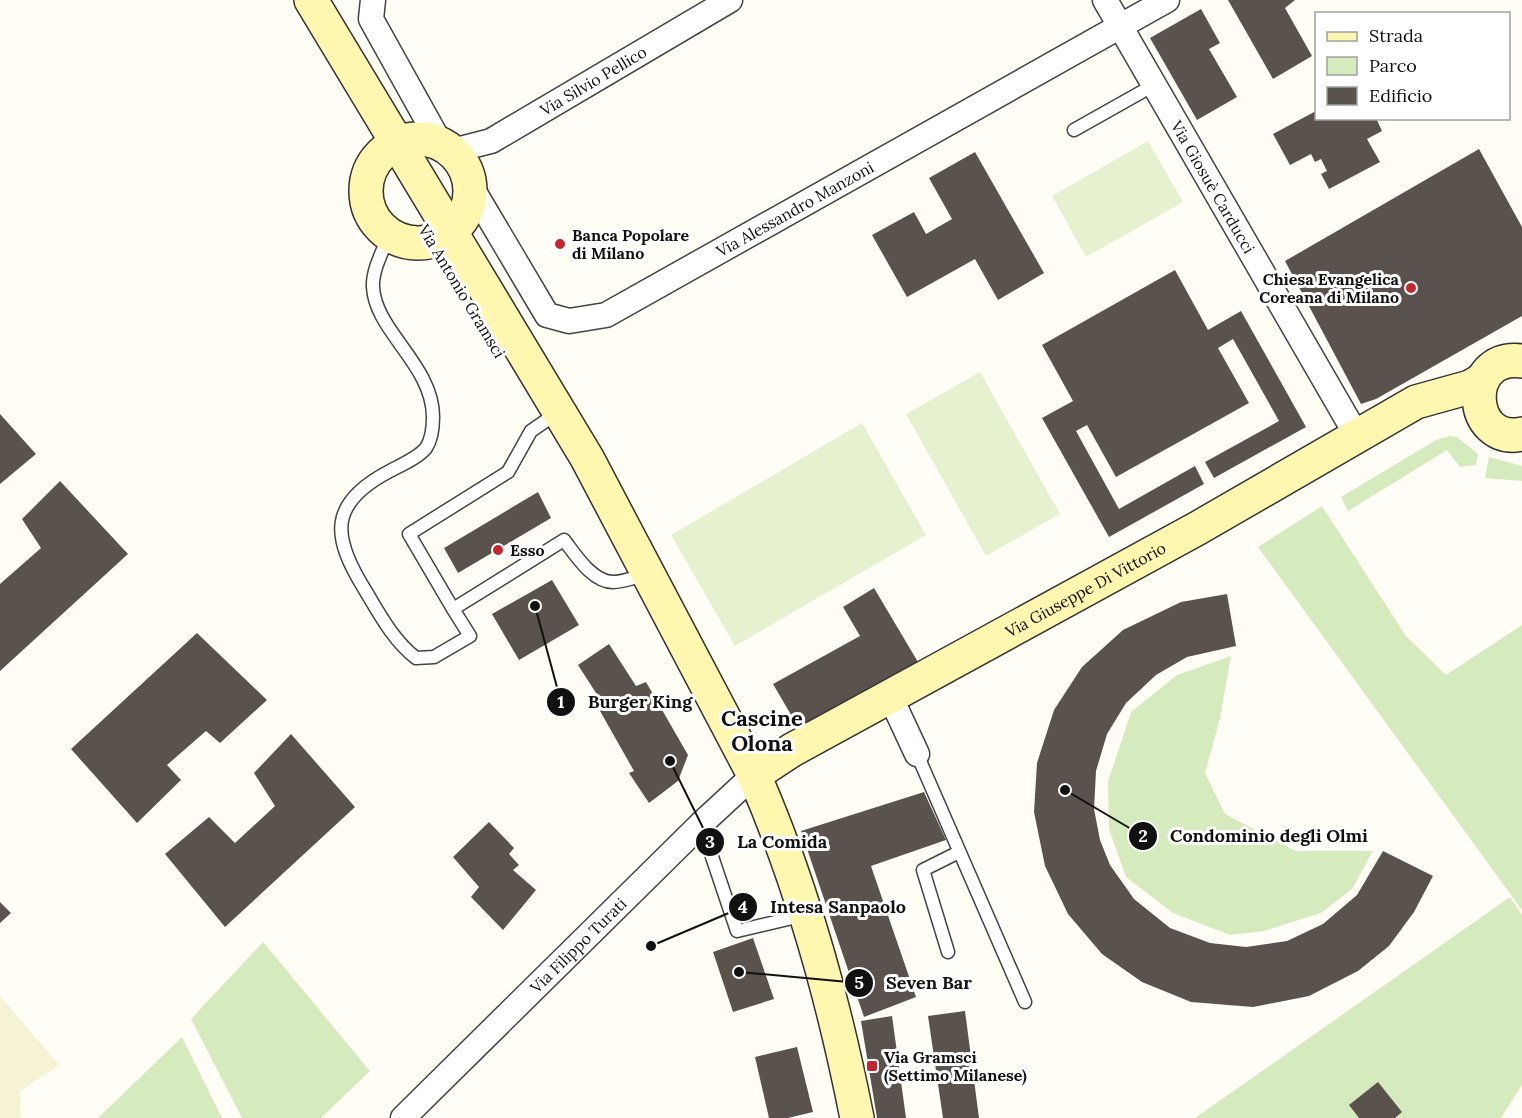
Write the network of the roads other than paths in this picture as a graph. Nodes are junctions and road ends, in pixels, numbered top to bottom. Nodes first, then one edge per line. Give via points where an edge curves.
1 (288, 0) edge
2 (311, 0) edge
3 (373, 0) edge
4 (730, 0) edge
5 (1105, 0) edge
6 (1167, 0) edge
7 (1119, 26) junction
8 (1154, 85) junction
9 (1074, 130) dead end
10 (446, 147) junction
11 (389, 149) junction
12 (470, 185) junction
13 (389, 236) junction
14 (441, 237) junction
15 (1519, 359) edge
16 (1482, 380) junction
17 (1416, 402) junction
18 (550, 417) junction
19 (1484, 418) junction
20 (1357, 436) junction
21 (1521, 436) edge
22 (649, 574) junction
23 (453, 609) junction
24 (890, 696) junction
25 (916, 754) joint
26 (754, 775) junction
27 (701, 824) junction
28 (959, 852) junction
29 (806, 915) junction
30 (948, 952) dead end
31 (1024, 1002) dead end
32 (403, 1118) edge
33 (857, 1118) edge

1 - 11 main road, Via Antonio Gramsci
2 - 11 main road, Via Antonio Gramsci
3 - 10 street via 371,19
4 - 10 street, Via Silvio Pellico via 491,141
5 - 7 street, Via Giosuè Carducci
6 - 7 street, Via Alessandro Manzoni
7 - 8 street, Via Giosuè Carducci
7 - 12 street, Via Alessandro Manzoni via 606,315 569,321 547,315
8 - 9 lane
8 - 20 street, Via Giosuè Carducci
10 - 11 main road via 415,139
10 - 12 main road via 462,162
11 - 13 main road via 367,179 366,195 369,211
11 - 14 main road, Via Antonio Gramsci
12 - 14 main road via 468,208 460,222
13 - 14 main road via 404,242
13 - 23 lane via 372,285 376,303 422,376 431,406 432,431 425,448 367,483 344,509 340,538 351,568 399,645 416,658 434,657 470,636
14 - 18 main road, Via Antonio Gramsci
15 - 16 main road, Via Giuseppe Di Vittorio via 1501,363
16 - 17 main road, Via Giuseppe Di Vittorio
16 - 19 main road via 1479,399
17 - 19 main road
17 - 20 main road, Via Giuseppe Di Vittorio
18 - 22 main road, Via Antonio Gramsci via 612,503
18 - 23 lane via 528,435 508,472 409,534
19 - 21 main road via 1497,430
20 - 24 main road, Via Giuseppe Di Vittorio via 1198,528
22 - 23 lane via 613,582 604,580 584,565 564,540
22 - 26 main road, Via Antonio Gramsci
24 - 25 street
24 - 26 main road, Via Giuseppe Di Vittorio
25 - 28 lane
26 - 27 street, Via Filippo Turati
26 - 29 main road, Via Antonio Gramsci
27 - 29 lane via 737,932
27 - 32 street, Via Filippo Turati
28 - 30 lane via 923,870
28 - 31 lane
29 - 33 main road, Via Antonio Gramsci via 831,995

